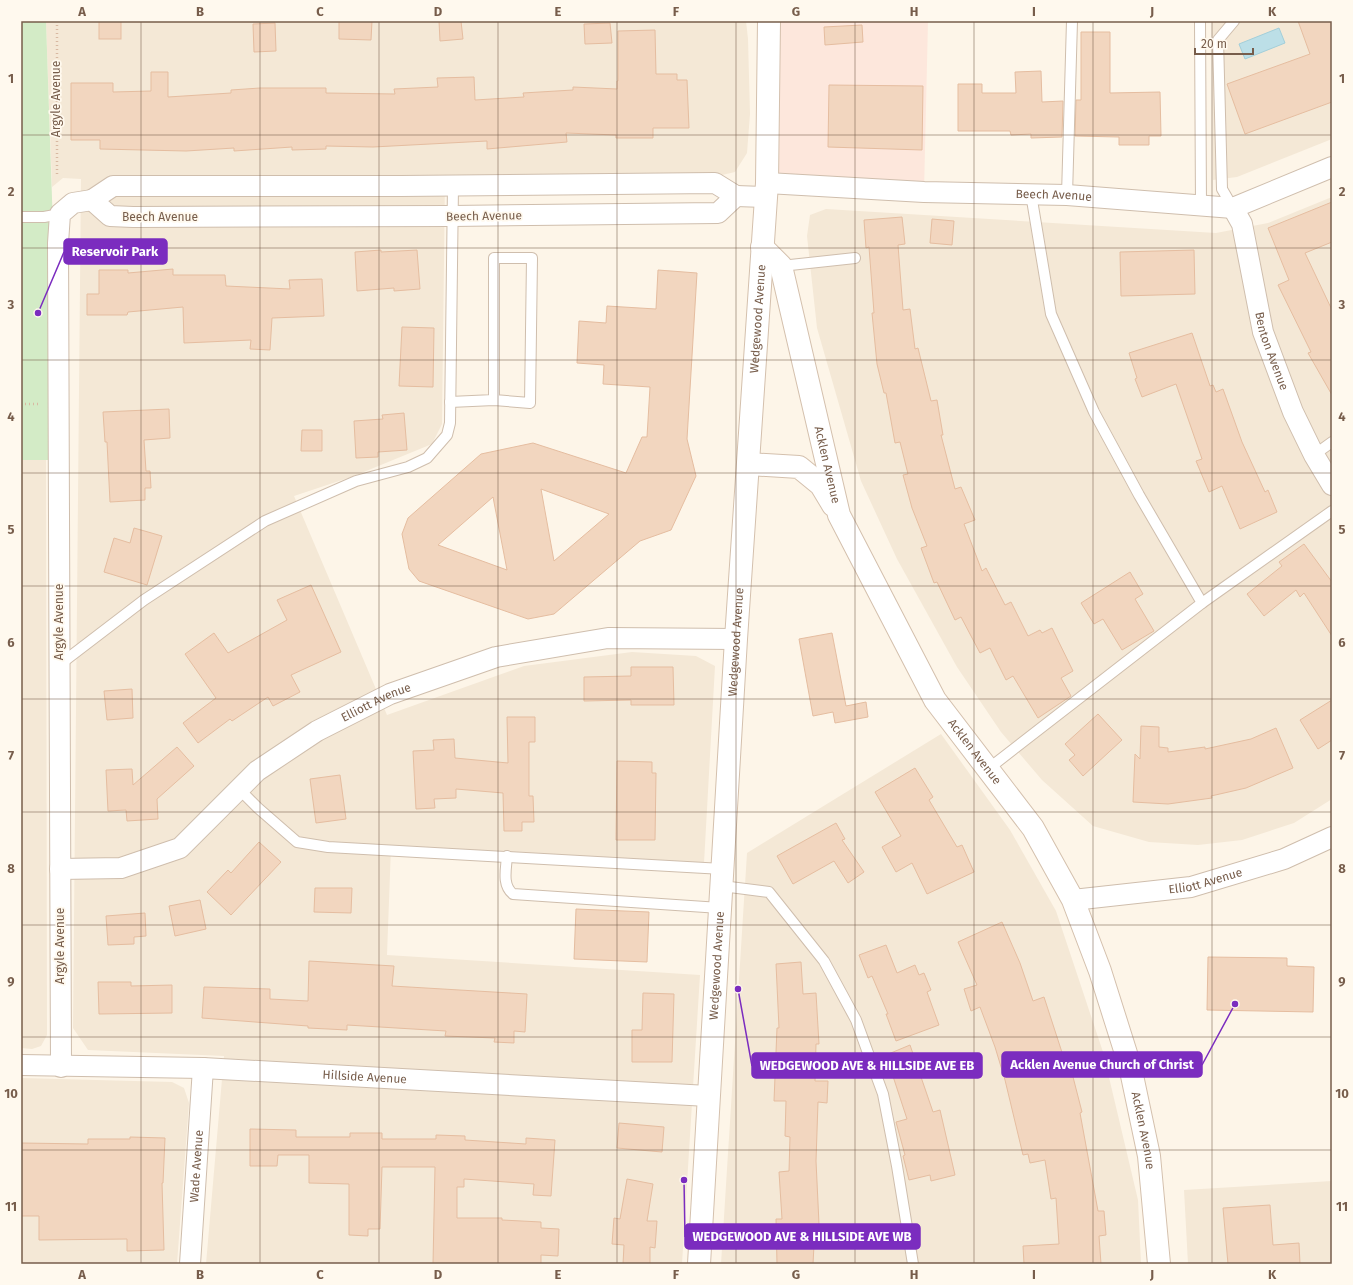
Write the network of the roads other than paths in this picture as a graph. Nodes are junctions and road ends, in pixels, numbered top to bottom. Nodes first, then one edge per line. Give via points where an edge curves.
1 (769, 21) edge
2 (1072, 21) edge
3 (1200, 21) edge
4 (1234, 21) edge
5 (1332, 167) edge
6 (401, 186) junction
7 (453, 186) junction
8 (766, 190) junction
9 (1031, 194) junction
10 (1067, 195) junction
11 (736, 196) junction
12 (92, 200) junction
13 (1201, 207) junction
14 (1233, 208) junction
15 (60, 214) junction
16 (452, 216) junction
17 (21, 217) edge
18 (401, 217) junction
19 (762, 248) junction
20 (854, 258) dead end
21 (781, 266) junction
22 (494, 400) junction
23 (450, 402) junction
24 (1332, 442) edge
25 (1314, 455) junction
26 (749, 464) junction
27 (1332, 485) edge
28 (1332, 511) edge
29 (839, 515) junction
30 (1202, 603) junction
31 (736, 639) junction
32 (59, 664) junction
33 (988, 769) junction
34 (240, 790) junction
35 (1332, 837) edge
36 (506, 856) junction
37 (60, 869) junction
38 (722, 877) junction
39 (1073, 900) junction
40 (720, 908) junction
41 (21, 1065) edge
42 (61, 1067) junction
43 (203, 1068) junction
44 (708, 1096) junction
45 (190, 1264) edge
46 (699, 1264) edge
47 (913, 1264) edge
48 (1159, 1264) edge

1 - 8 main road, Wedgewood Avenue
2 - 10 lane
3 - 13 lane
4 - 14 lane via 1218,40 1222,189
5 - 14 street, Beech Avenue
6 - 7 street
6 - 12 street via 113,186
6 - 18 street
7 - 11 street via 715,183
7 - 16 lane
8 - 9 street, Beech Avenue
8 - 11 street, Beech Avenue
8 - 19 main road, Wedgewood Avenue
9 - 10 street, Beech Avenue
9 - 30 lane via 1051,314 1094,412
10 - 13 street, Beech Avenue
11 - 16 street, Beech Avenue via 718,213
12 - 15 street via 73,203
12 - 18 street, Beech Avenue via 110,216
13 - 14 street, Beech Avenue
14 - 25 street, Benton Avenue via 1242,224 1263,332 1293,412
15 - 17 lane
15 - 32 street, Argyle Avenue
16 - 18 street, Beech Avenue
16 - 23 lane
19 - 21 main road
19 - 26 main road, Wedgewood Avenue
20 - 21 lane
21 - 29 main road, Acklen Avenue
22 - 22 lane via 530,403 532,258 494,258
22 - 23 lane
23 - 32 lane via 448,435 427,458 408,467 356,481 265,521 144,600
24 - 25 lane
25 - 27 street, Benton Avenue
26 - 29 main road via 799,467 821,485
26 - 31 main road, Wedgewood Avenue
28 - 30 lane
29 - 33 main road, Acklen Avenue via 935,700
30 - 33 lane
31 - 34 street, Elliott Avenue via 608,638 496,657 390,694 317,731 257,771
31 - 38 main road, Wedgewood Avenue
32 - 37 street, Argyle Avenue
33 - 39 main road, Acklen Avenue via 1033,828
34 - 36 lane via 297,842 328,847
34 - 37 street, Elliott Avenue via 180,848 121,868
35 - 39 street, Elliott Avenue via 1284,859 1191,887
36 - 38 lane
36 - 40 lane via 505,884 513,894
37 - 42 street, Argyle Avenue
38 - 40 main road, Wedgewood Avenue
38 - 47 lane via 769,892 824,961 856,1020 883,1094
39 - 48 main road, Acklen Avenue via 1100,971 1130,1066 1149,1156
40 - 44 main road, Wedgewood Avenue
41 - 42 street, Hillside Avenue
42 - 43 street, Hillside Avenue
43 - 44 street, Hillside Avenue
43 - 45 street, Wade Avenue
44 - 46 main road, Wedgewood Avenue

